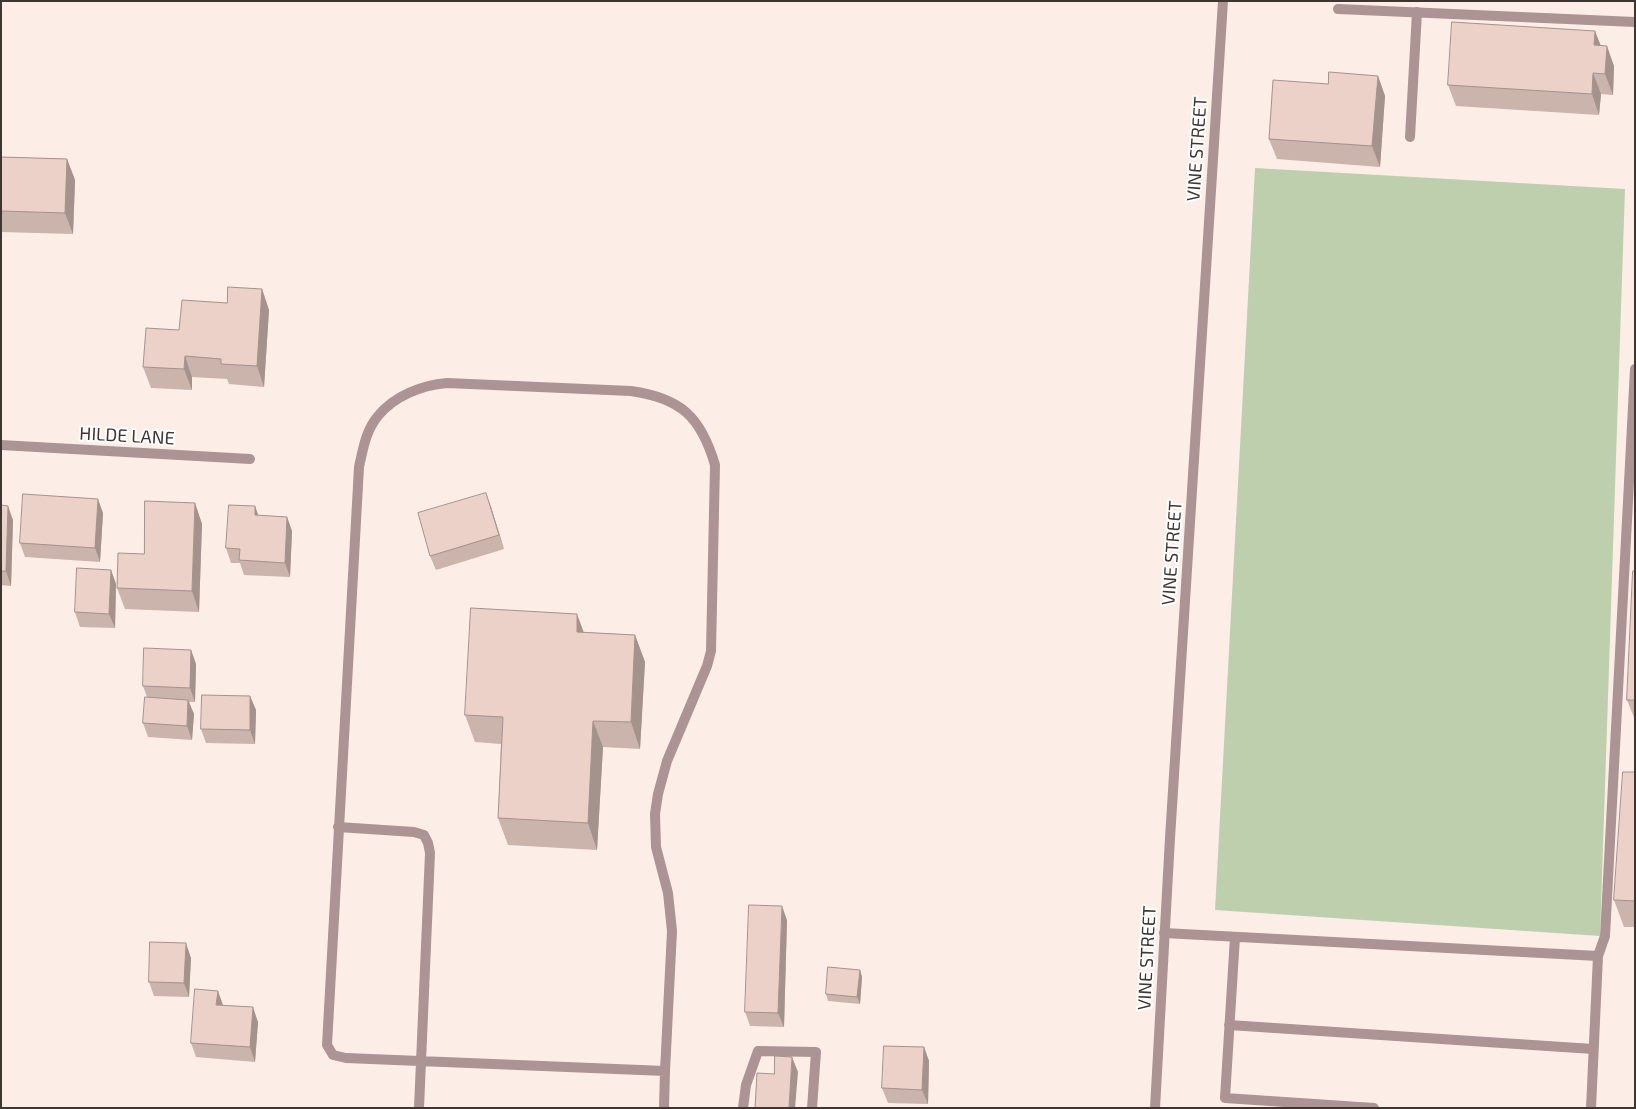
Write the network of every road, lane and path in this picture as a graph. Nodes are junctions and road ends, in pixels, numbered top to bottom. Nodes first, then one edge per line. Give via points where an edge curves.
1 (1223, 1) edge
2 (1338, 8) dead end
3 (1417, 12) junction
4 (1635, 22) edge
5 (1410, 137) dead end
6 (1635, 368) edge
7 (1, 445) edge
8 (250, 459) dead end
9 (338, 827) junction
10 (1164, 933) junction
11 (1235, 937) junction
12 (1598, 956) junction
13 (1229, 1024) junction
14 (1593, 1048) junction
15 (422, 1060) junction
16 (664, 1071) junction
17 (419, 1108) edge
18 (664, 1108) edge
19 (743, 1108) edge
20 (812, 1108) edge
21 (1155, 1108) edge
22 (1374, 1108) edge
23 (1591, 1108) edge

1 - 10 street, VINE STREET
2 - 3 street
3 - 4 street
3 - 5 street
6 - 12 street via 1605,936
7 - 8 street, HILDE LANE
9 - 15 street via 414,832 424,835 428,843
9 - 15 street via 327,1046 333,1054 346,1058
9 - 16 street via 360,467 364,444 378,416 420,388 447,382 631,391 649,393 680,406 700,429 715,465 712,632 707,666 667,761 655,814 656,847 672,924
10 - 11 street
10 - 21 street, VINE STREET
11 - 12 street
11 - 13 street
12 - 14 street
13 - 14 street
13 - 22 street via 1225,1098
14 - 23 street
15 - 16 street
15 - 17 street
16 - 18 street
19 - 20 street via 746,1085 758,1051 816,1052

